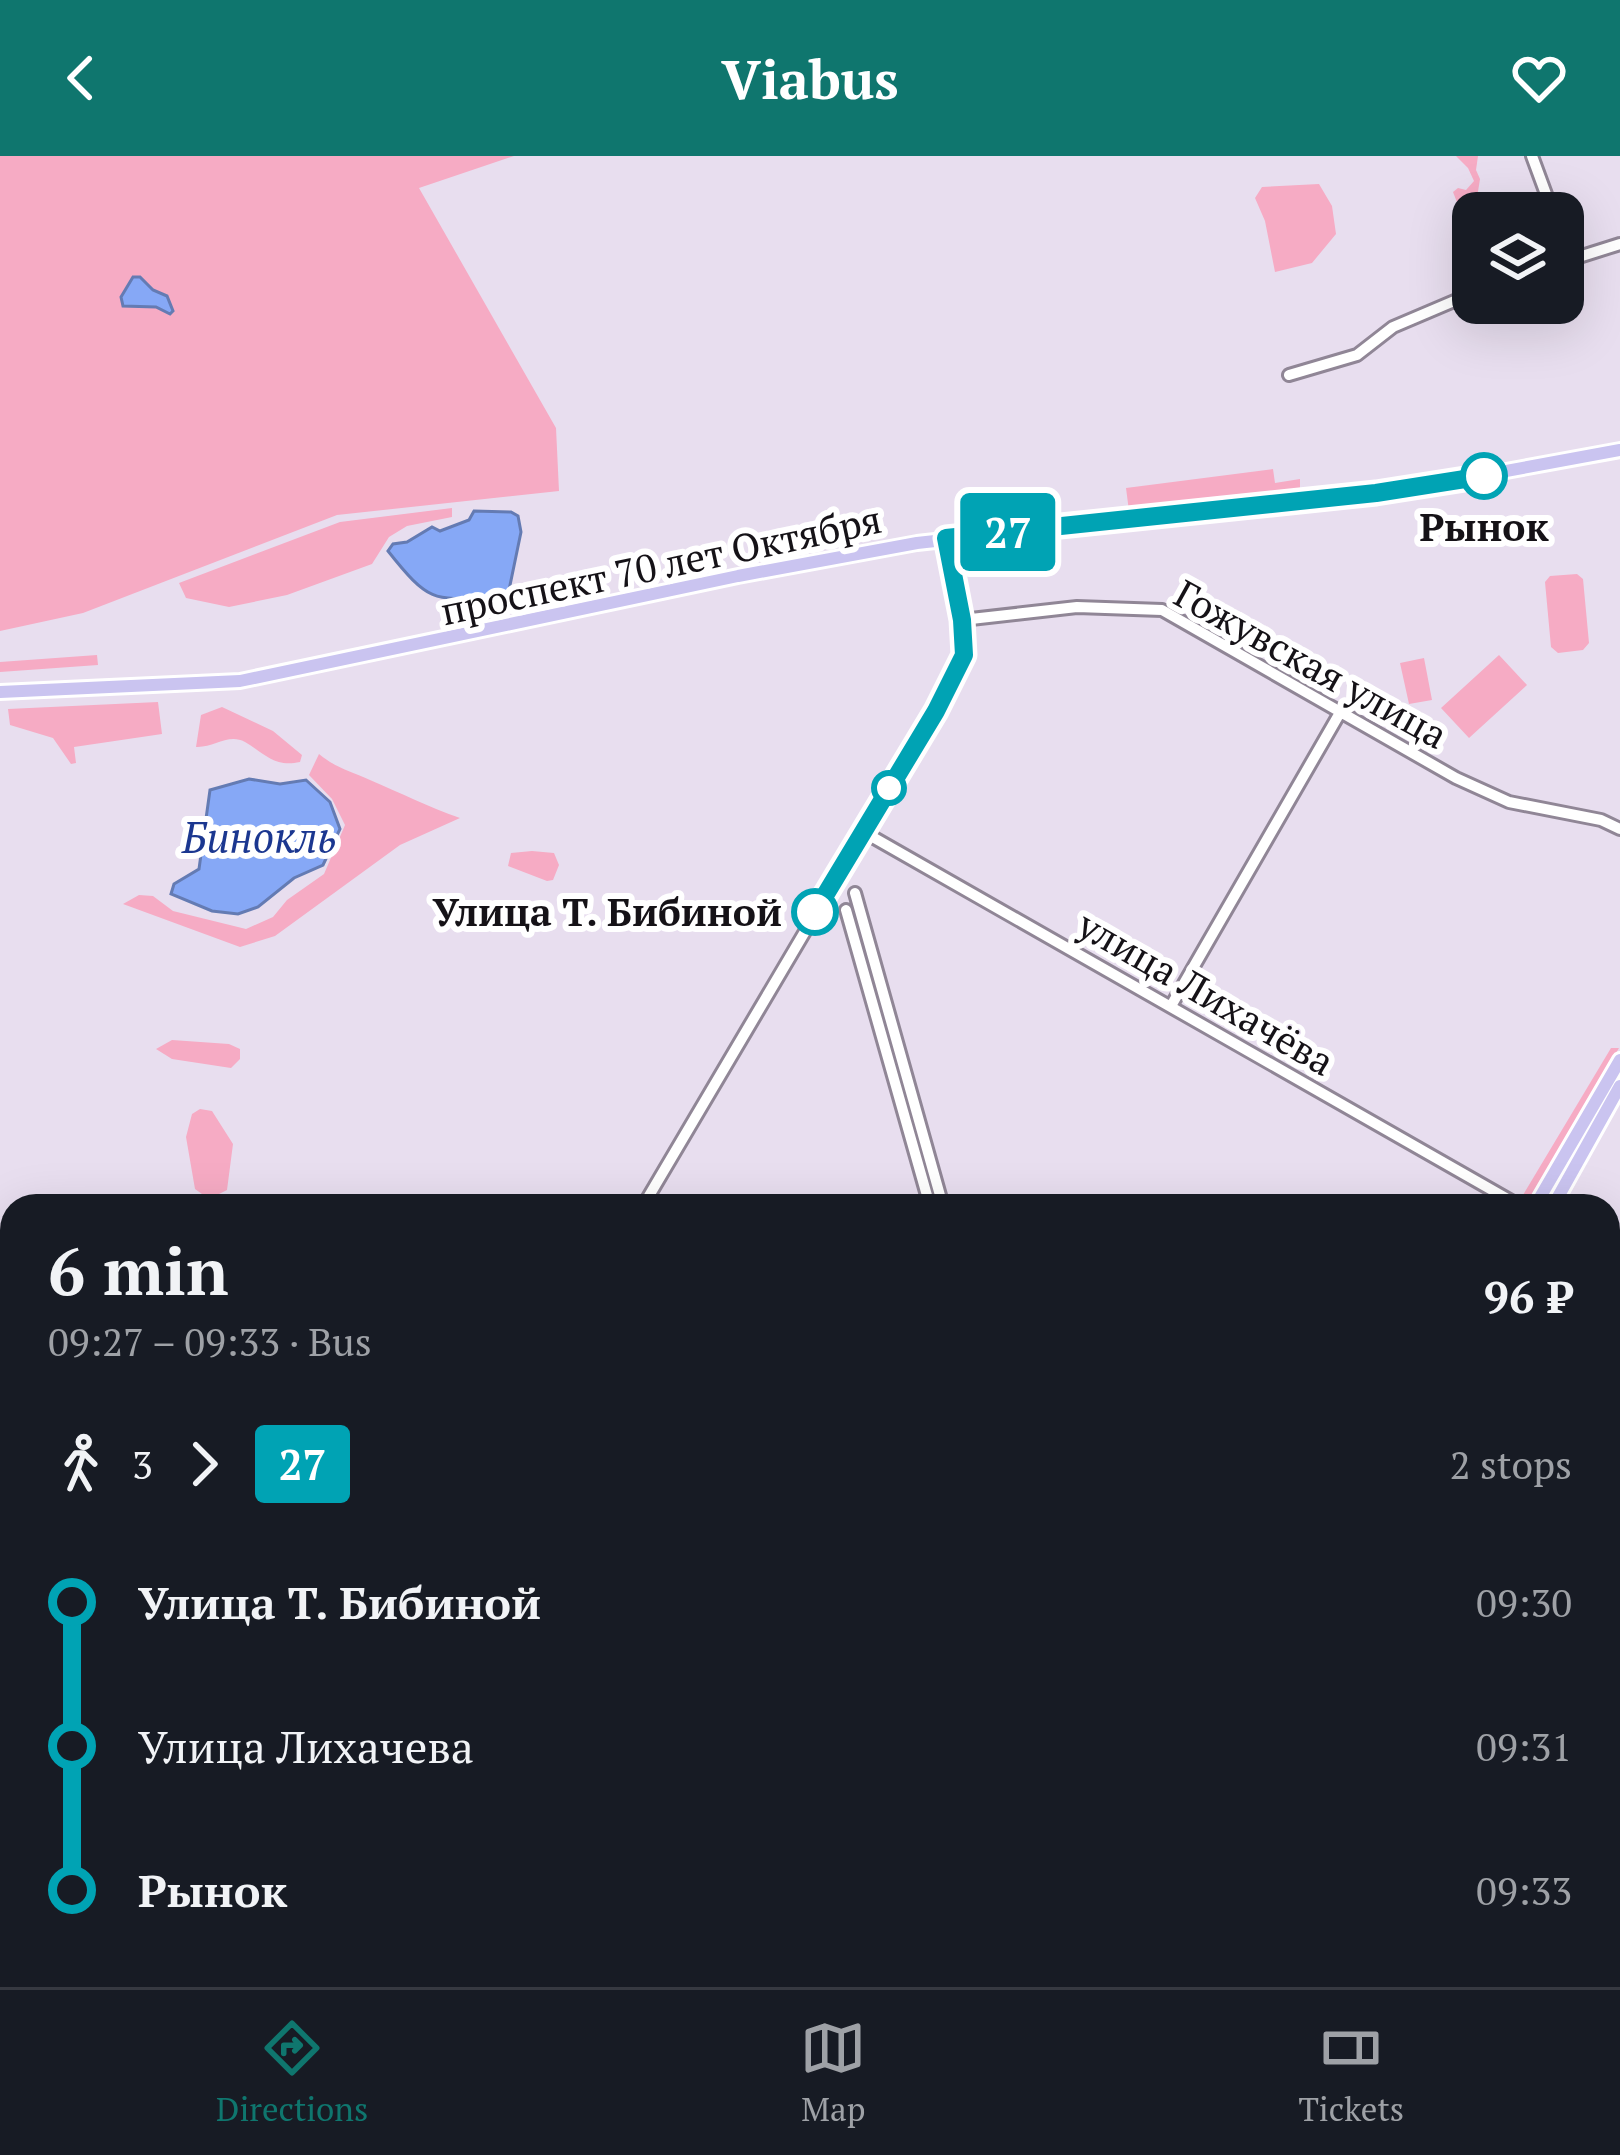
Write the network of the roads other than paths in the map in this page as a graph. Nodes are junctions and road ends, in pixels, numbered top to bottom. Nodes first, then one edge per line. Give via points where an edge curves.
1 (1532, 156) edge
2 (1545, 192) edge
3 (1620, 244) edge
4 (1584, 255) edge
5 (1452, 302) edge
6 (1289, 375) dead end
7 (1620, 450) edge
8 (946, 538) junction
9 (962, 620) junction
10 (0, 692) edge
11 (1341, 711) junction
12 (1620, 830) edge
13 (862, 831) junction
14 (855, 893) dead end
15 (846, 910) dead end
16 (1171, 1006) junction
17 (1620, 1060) edge
18 (1620, 1086) edge
19 (650, 1194) edge
20 (927, 1194) edge
21 (940, 1194) edge
22 (1499, 1194) edge
23 (1542, 1194) edge
24 (1560, 1194) edge

1 - 2 street
3 - 4 street
5 - 6 street via 1393,327 1357,355
7 - 8 main road, проспект 70 лет Октября via 1408,489
8 - 9 street
8 - 10 main road, проспект 70 лет Октября via 262,677
9 - 11 street, Гожувская улица via 1077,607 1162,610
9 - 13 street via 957,674
11 - 12 street, Гожувская улица via 1509,802
11 - 16 street
13 - 16 street, улица Лихачёва
13 - 19 street
14 - 21 street
15 - 20 street
16 - 22 street, улица Лихачёва
17 - 23 main road
18 - 24 main road

